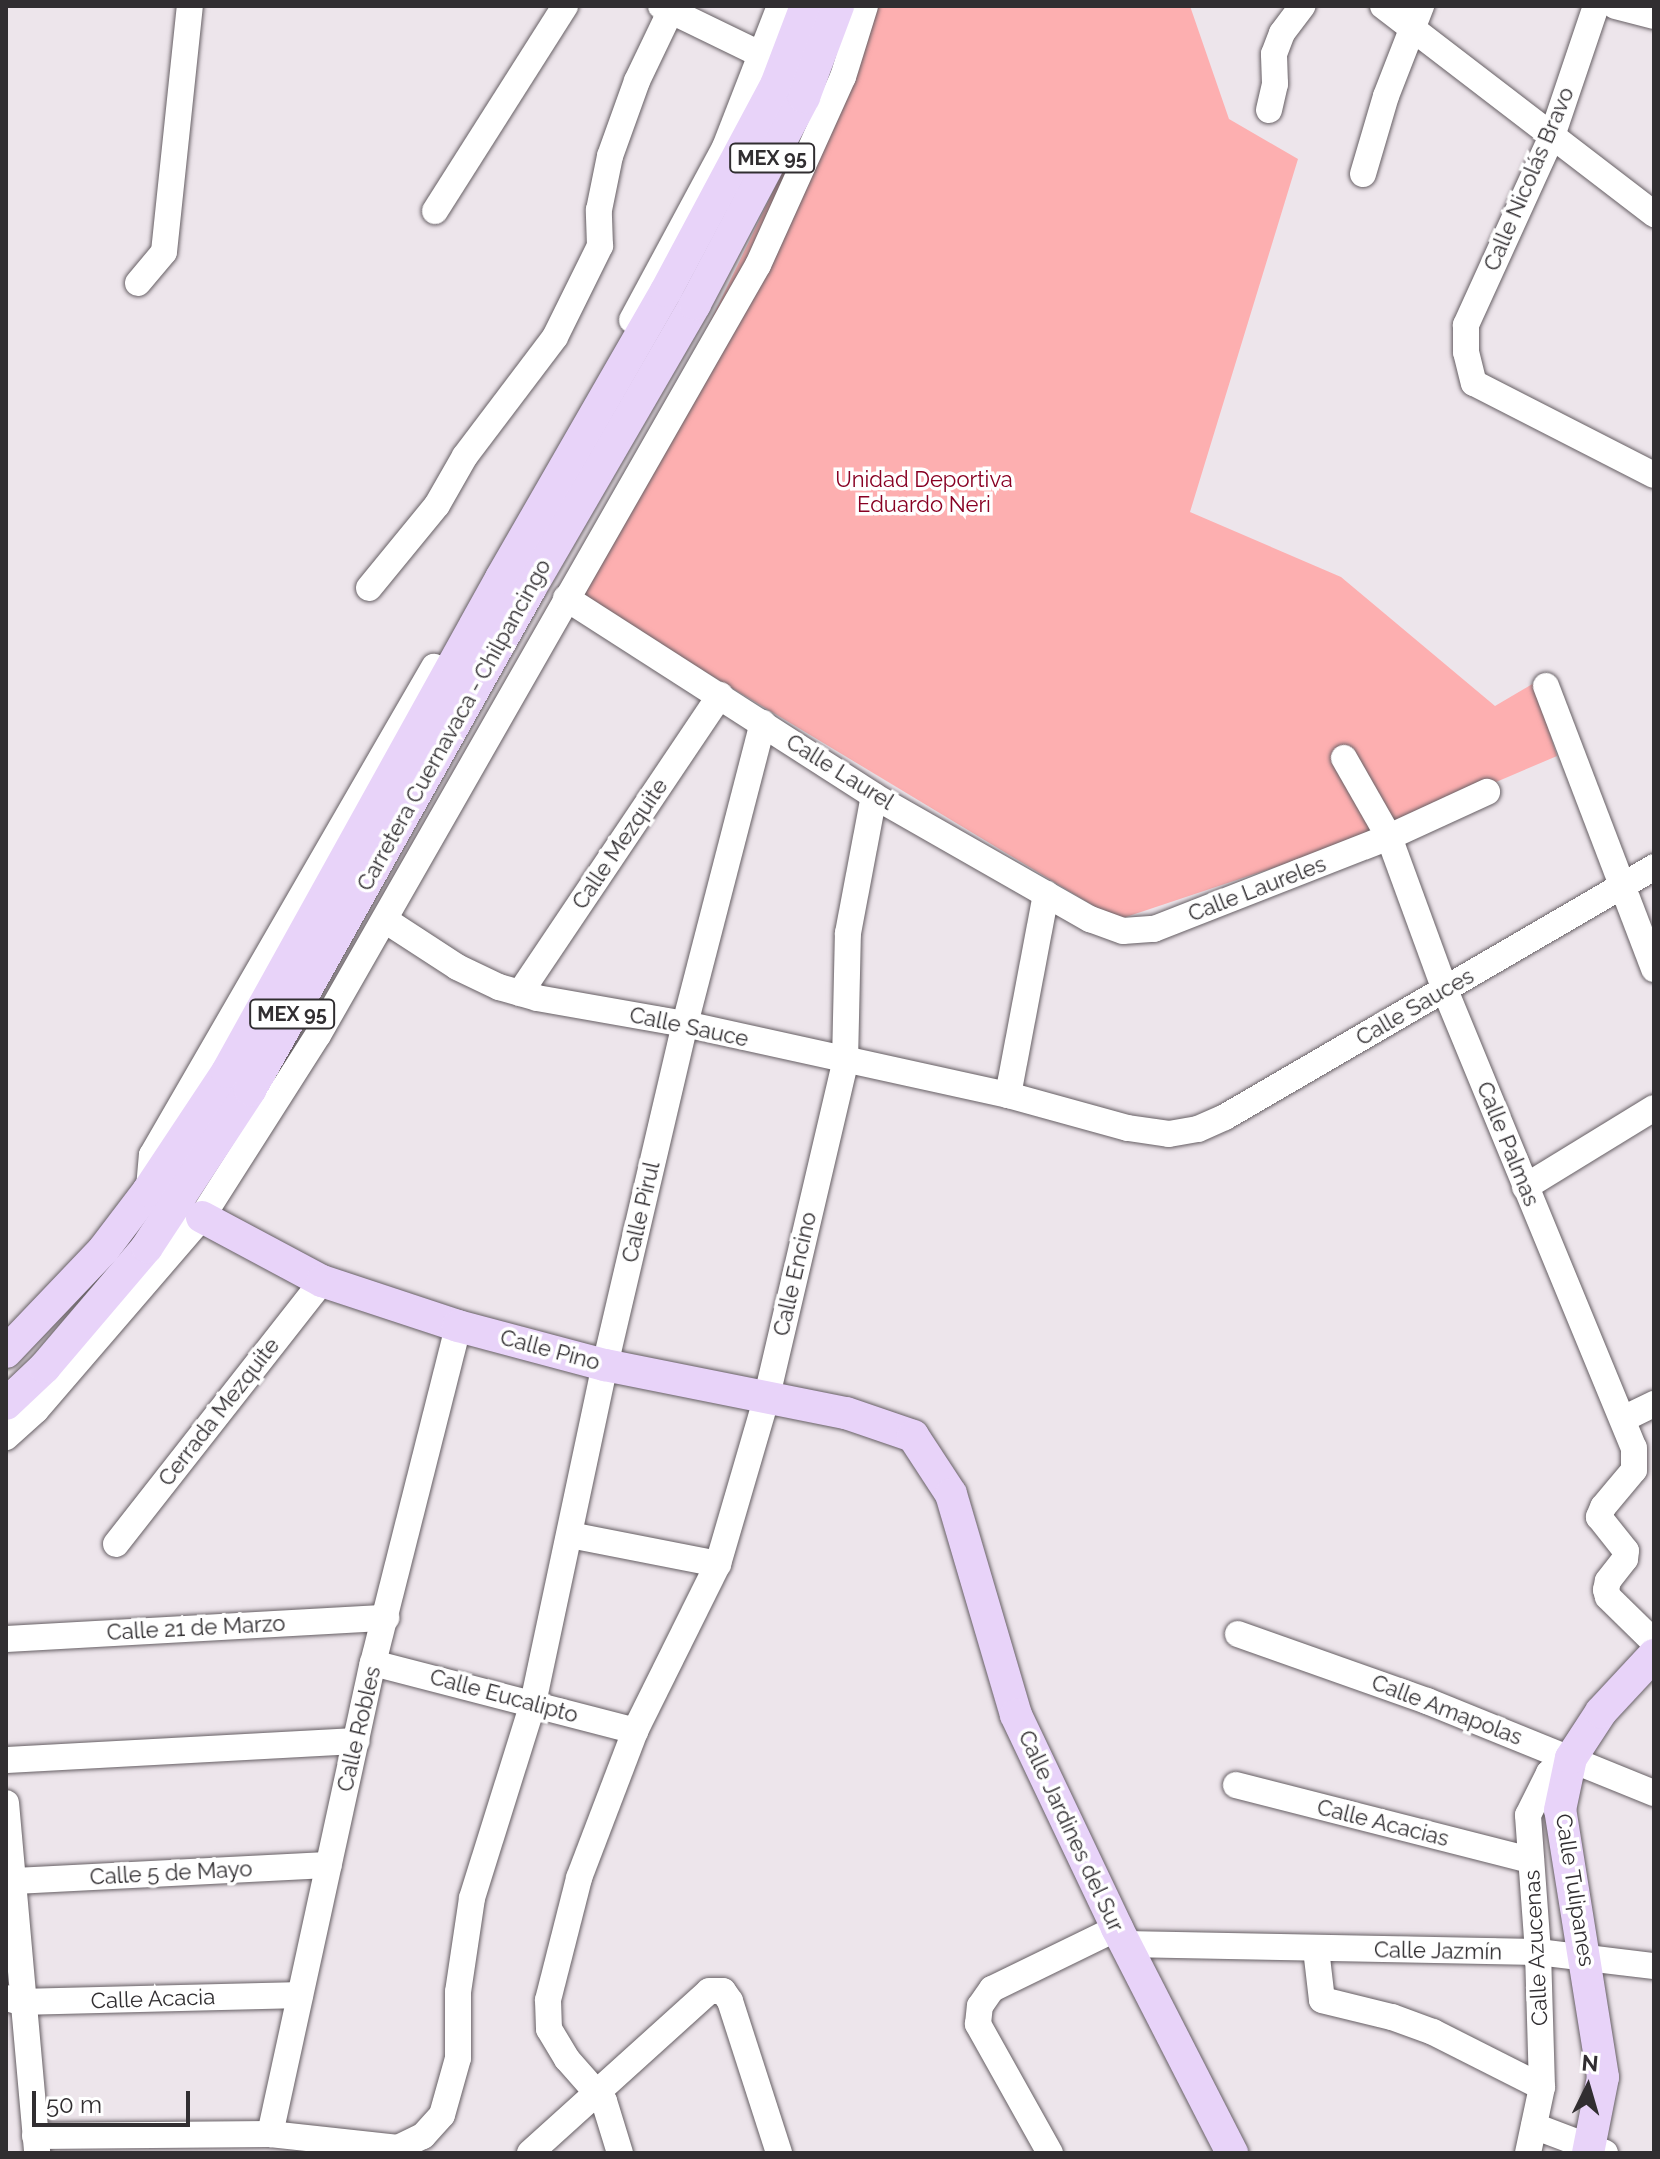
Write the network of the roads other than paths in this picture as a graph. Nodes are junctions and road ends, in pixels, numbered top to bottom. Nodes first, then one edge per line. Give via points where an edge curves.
1 (190, 6) edge
2 (565, 6) edge
3 (780, 6) edge
4 (806, 6) edge
5 (838, 6) edge
6 (865, 6) edge
7 (1302, 6) edge
8 (1383, 6) edge
9 (1596, 6) edge
10 (1615, 6) edge
11 (668, 8) edge
12 (1654, 16) edge
13 (1418, 18) edge
14 (764, 56) junction
15 (1269, 110) dead end
16 (1552, 136) junction
17 (1363, 174) dead end
18 (435, 211) dead end
19 (1654, 214) edge
20 (138, 283) dead end
21 (1654, 475) edge
22 (369, 588) dead end
23 (566, 598) junction
24 (1546, 686) dead end
25 (720, 695) junction
26 (763, 723) junction
27 (1344, 758) dead end
28 (1487, 792) dead end
29 (874, 796) junction
30 (1389, 837) junction
31 (1654, 867) edge
32 (1621, 886) junction
33 (1046, 894) junction
34 (385, 920) junction
35 (1123, 931) joint
36 (1654, 969) edge
37 (1445, 990) junction
38 (520, 993) junction
39 (685, 1024) junction
40 (845, 1062) junction
41 (1008, 1095) junction
42 (1654, 1108) edge
43 (1169, 1134) joint
44 (1525, 1187) junction
45 (148, 1191) junction
46 (202, 1217) junction
47 (322, 1281) junction
48 (458, 1326) junction
49 (6, 1352) edge
50 (605, 1365) junction
51 (766, 1400) junction
52 (6, 1404) edge
53 (1654, 1404) edge
54 (1623, 1419) junction
55 (913, 1436) joint
56 (6, 1437) edge
57 (570, 1535) junction
58 (116, 1544) dead end
59 (718, 1564) junction
60 (386, 1618) junction
61 (1238, 1634) dead end
62 (6, 1639) edge
63 (1654, 1642) edge
64 (1654, 1655) edge
65 (373, 1663) junction
66 (533, 1703) junction
67 (635, 1731) junction
68 (356, 1741) junction
69 (1571, 1758) junction
70 (6, 1760) edge
71 (1236, 1785) dead end
72 (1654, 1793) edge
73 (6, 1803) edge
74 (1531, 1860) junction
75 (329, 1865) junction
76 (13, 1881) junction
77 (1121, 1936) junction
78 (1316, 1949) junction
79 (1538, 1952) junction
80 (1585, 1960) junction
81 (1654, 1966) edge
82 (300, 1995) junction
83 (14, 2000) edge
84 (1542, 2087) junction
85 (600, 2097) junction
86 (1534, 2126) junction
87 (270, 2134) junction
88 (36, 2145) edge
89 (1594, 2151) edge
90 (530, 2153) edge
91 (620, 2153) edge
92 (779, 2153) edge
93 (1050, 2153) edge
94 (1232, 2153) edge
95 (1528, 2153) edge

1 - 20 street via 164,252
2 - 18 street
3 - 14 street
4 - 45 main road, Carretera Cuernavaca - Chilpancingo / MEX 95 via 776,85 666,291 227,1072
5 - 52 main road, Carretera Cuernavaca - Chilpancingo / MEX 95 via 804,97 695,304 250,1090 147,1247 45,1367
6 - 23 street via 843,77 758,265
7 - 15 street via 1274,54
8 - 13 street
9 - 16 street, Calle Nicolás Bravo
10 - 12 street
11 - 14 street
11 - 22 street via 610,156 599,210 600,246 555,337 465,456 437,505
13 - 16 street
13 - 17 street via 1386,96
14 - 45 street via 725,147 633,318 152,1155
16 - 19 street
16 - 21 street, Calle Nicolás Bravo via 1466,325 1474,383
23 - 25 street, Calle Laurel
23 - 34 street
24 - 32 street
25 - 26 street, Calle Laurel
25 - 38 street, Calle Mezquite
26 - 29 street, Calle Laurel
26 - 39 street, Calle Pirul
27 - 30 street, Calle Palmas
28 - 30 street, Calle Laureles
29 - 33 street, Calle Laurel
29 - 40 street, Calle Encino via 848,933
30 - 35 street, Calle Laureles via 1154,929
30 - 37 street, Calle Palmas
31 - 32 street, Calle Sauces
32 - 36 street
32 - 37 street, Calle Sauces
33 - 35 street, Calle Laurel
33 - 41 street
34 - 38 street, Calle Sauce via 457,967
34 - 46 street
37 - 43 street, Calle Sauces via 1225,1117
37 - 44 street, Calle Palmas
38 - 39 street, Calle Sauce
39 - 40 street, Calle Sauce
39 - 50 street, Calle Pirul
40 - 41 street, Calle Sauce
40 - 51 street, Calle Encino
41 - 43 street, Calle Sauce
42 - 44 street
44 - 54 street, Calle Palmas
45 - 49 main road, Carretera Cuernavaca - Chilpancingo / MEX 95 via 104,1249
46 - 47 main road, Calle Pino
46 - 56 street via 36,1410
47 - 48 main road, Calle Pino
47 - 58 street, Cerrada Mezquite
48 - 50 main road, Calle Pino
48 - 60 street, Calle Robles
50 - 51 main road, Calle Pino
50 - 57 street, Calle Pirul
51 - 55 main road, Calle Pino via 846,1413
51 - 59 street, Calle Encino
53 - 54 street
54 - 63 street, Calle Palmas via 1634,1448 1634,1470 1599,1517 1626,1551 1606,1590
55 - 77 main road, Calle Jardines del Sur via 951,1494 1016,1715
57 - 59 street
57 - 66 street, Calle Pirul
59 - 67 street, Calle Encino
60 - 62 street, Calle 21 de Marzo
60 - 65 street, Calle Robles
61 - 69 street, Calle Amapolas
64 - 69 main road, Calle Tulipanes via 1601,1712
65 - 66 street, Calle Eucalipto
65 - 68 street, Calle Robles
66 - 67 street, Calle Eucalipto
66 - 87 street, Calle Pirul via 472,1898 458,1992 458,2058 442,2115 423,2136 398,2148
67 - 85 street, Calle Encino via 579,1878 548,2000 549,2029
68 - 70 street
68 - 75 street, Calle Robles
69 - 72 street, Calle Amapolas
69 - 74 street, Calle Azucenas via 1549,1773 1528,1815
69 - 80 main road, Calle Tulipanes via 1560,1810
71 - 74 street, Calle Acacias
73 - 76 street
74 - 79 street, Calle Azucenas
75 - 76 street, Calle 5 de Mayo
75 - 82 street, Calle Robles
76 - 83 street
77 - 78 street, Calle Jazmín
77 - 93 street via 992,1989 980,2006 978,2024
77 - 94 main road, Calle Jardines del Sur
78 - 79 street, Calle Jazmín
78 - 84 street via 1322,2000 1433,2032
79 - 80 street, Calle Jazmín
79 - 84 street, Calle Azucenas
80 - 81 street, Calle Jazmín
80 - 89 main road, Calle Tulipanes via 1603,2077
82 - 83 street, Calle Acacia
82 - 87 street, Calle Robles
83 - 88 street
84 - 86 street, Calle Azucenas
85 - 90 street
85 - 91 street
85 - 92 street via 709,1991 723,1991
86 - 89 street
86 - 95 street, Calle Azucenas
87 - 88 street, Calle Pirul

